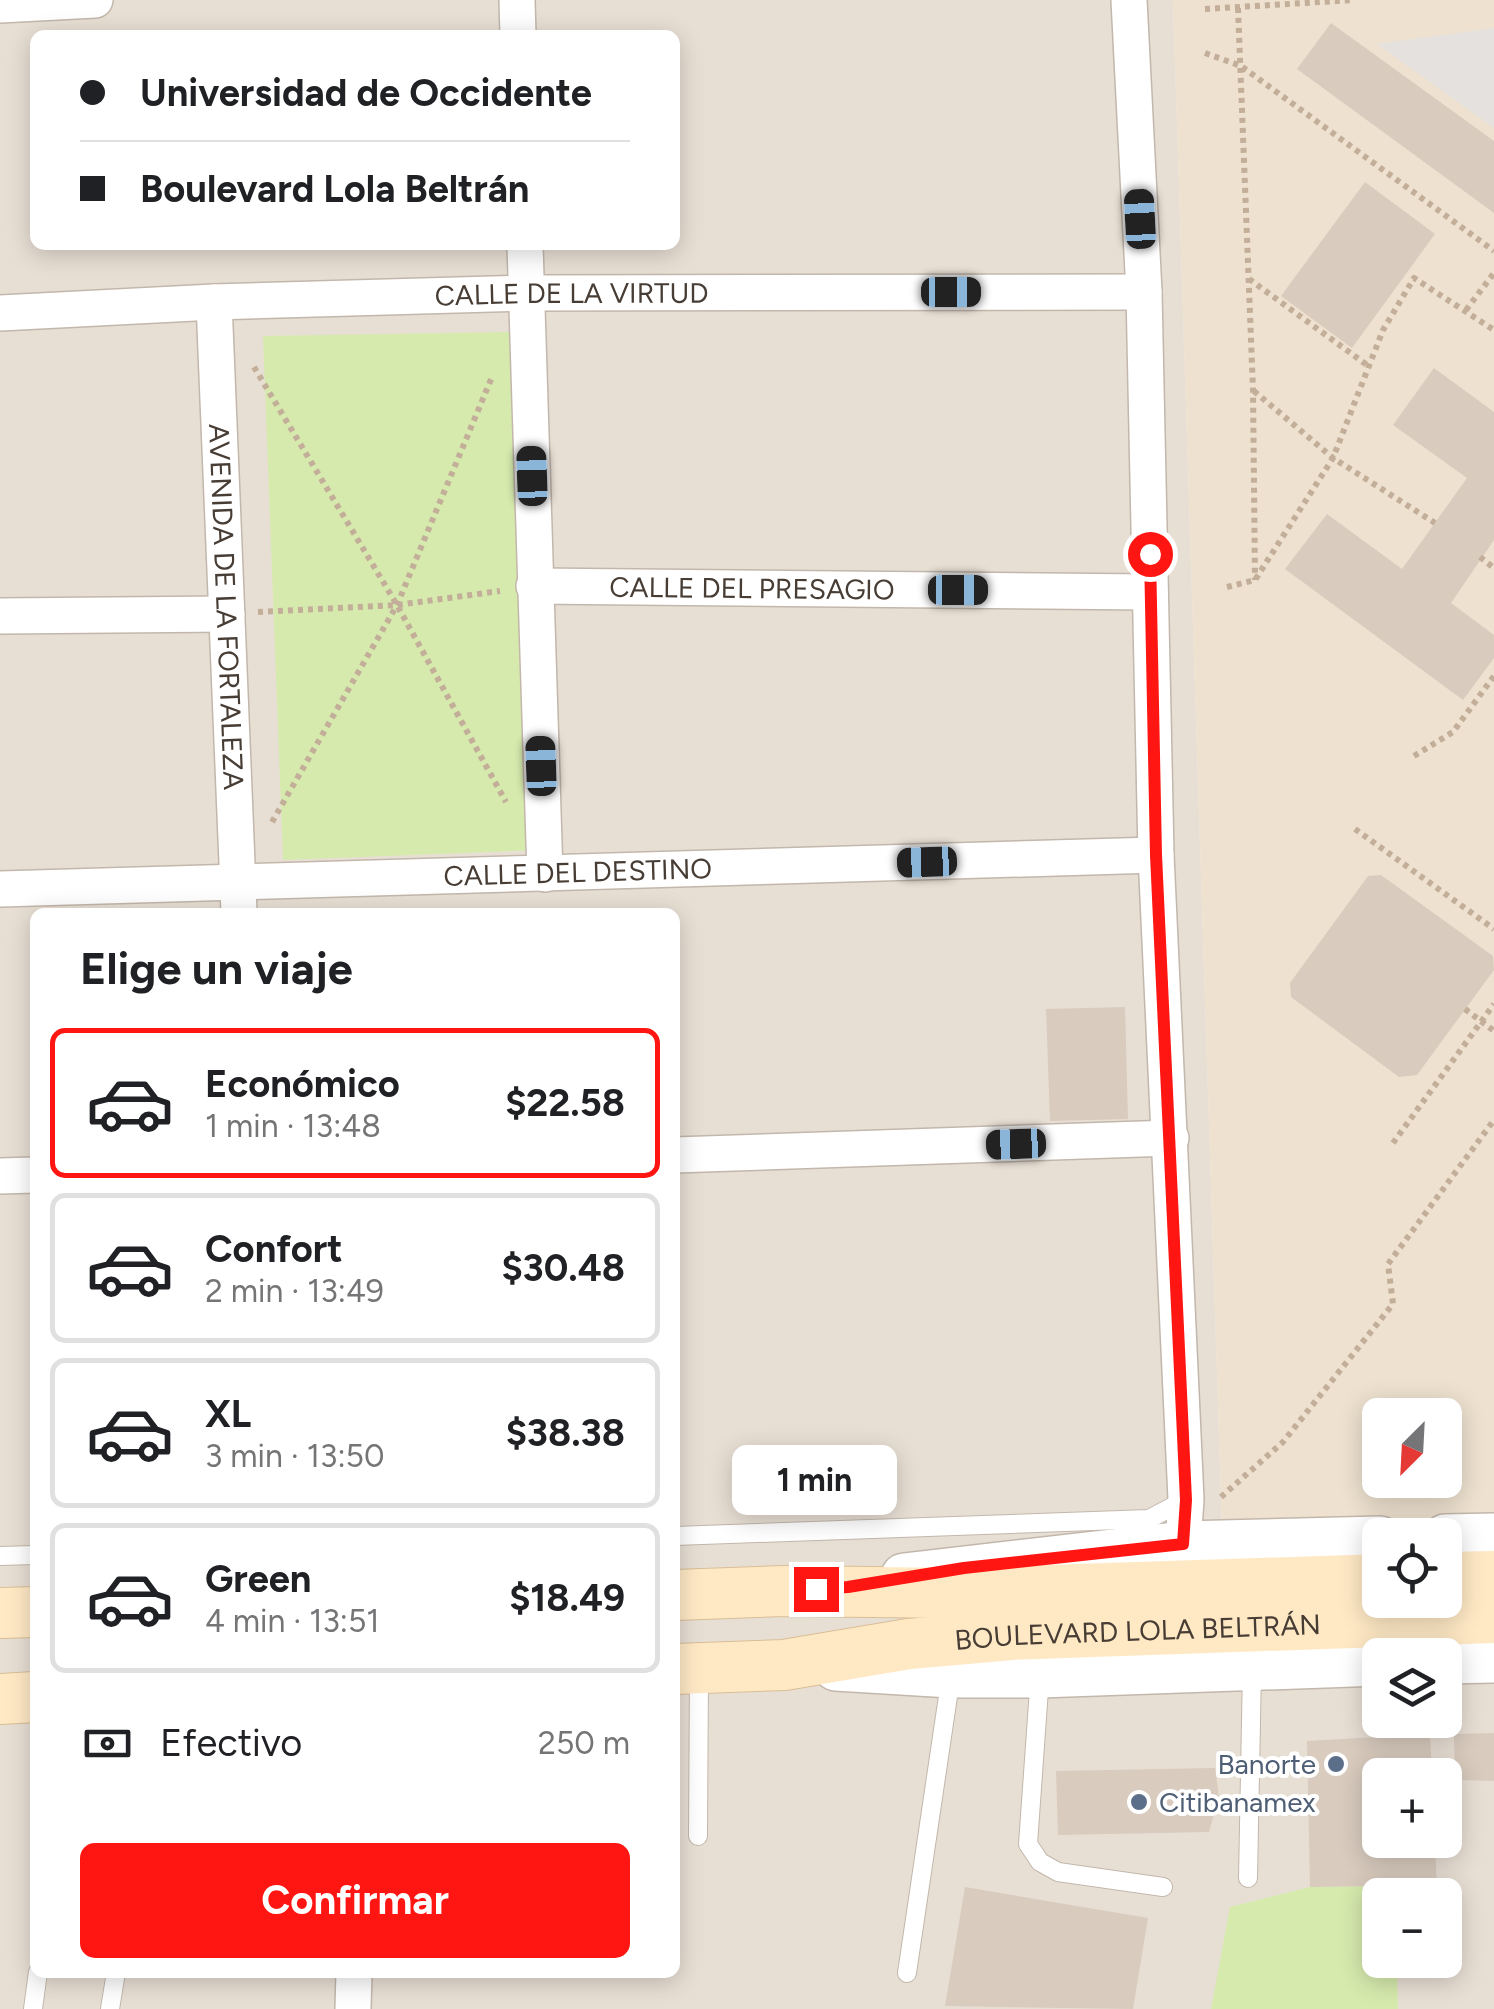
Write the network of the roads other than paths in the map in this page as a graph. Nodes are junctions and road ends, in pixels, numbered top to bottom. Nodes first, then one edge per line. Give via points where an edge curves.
1 (95, 0) edge
2 (517, 0) edge
3 (1129, 0) edge
4 (0, 4) edge
5 (518, 30) edge
6 (525, 250) edge
7 (1144, 292) junction
8 (527, 293) junction
9 (214, 302) junction
10 (0, 313) edge
11 (534, 586) junction
12 (1150, 592) junction
13 (227, 614) junction
14 (0, 616) edge
15 (1156, 855) junction
16 (545, 874) junction
17 (0, 889) edge
18 (239, 897) edge
19 (1172, 1138) junction
20 (680, 1156) edge
21 (0, 1176) edge
22 (30, 1176) edge
23 (1186, 1500) junction
24 (680, 1536) edge
25 (1494, 1536) edge
26 (1462, 1537) edge
27 (1362, 1539) edge
28 (1183, 1544) junction
29 (30, 1555) edge
30 (0, 1556) edge
31 (1494, 1576) edge
32 (1462, 1577) edge
33 (1362, 1581) edge
34 (784, 1590) junction
35 (680, 1595) edge
36 (30, 1612) edge
37 (0, 1613) edge
38 (1494, 1618) edge
39 (956, 1658) junction
40 (1494, 1660) edge
41 (1462, 1661) edge
42 (1362, 1663) edge
43 (1252, 1666) junction
44 (687, 1668) edge
45 (1040, 1675) junction
46 (30, 1697) edge
47 (0, 1698) edge
48 (698, 1836) dead end
49 (1248, 1878) dead end
50 (1163, 1888) dead end
51 (907, 1973) dead end
52 (37, 1978) edge
53 (115, 1978) edge
54 (354, 1978) edge
55 (34, 2009) edge
56 (110, 2009) edge
57 (353, 2009) edge

1 - 4 street
2 - 5 street
3 - 7 street
6 - 8 street
7 - 8 street, CALLE DE LA VIRTUD
7 - 12 street
8 - 9 street, CALLE DE LA VIRTUD
8 - 11 street
9 - 10 street, CALLE DE LA VIRTUD
9 - 13 street, AVENIDA DE LA FORTALEZA
11 - 12 street, CALLE DEL PRESAGIO
11 - 16 street
12 - 15 street
13 - 14 street
13 - 18 street, AVENIDA DE LA FORTALEZA
15 - 16 street, CALLE DEL DESTINO
15 - 19 street
16 - 18 street, CALLE DEL DESTINO
17 - 18 street, CALLE DEL DESTINO
19 - 20 street
19 - 23 street
21 - 22 street
23 - 24 lane via 1149,1519
23 - 28 street
25 - 26 street
27 - 28 street, BOULEVARD LOLA BELTRÁN
28 - 34 street, BOULEVARD LOLA BELTRÁN
29 - 30 lane
31 - 32 main road
33 - 34 main road, BOULEVARD LOLA BELTRÁN via 960,1593
34 - 35 main road, BOULEVARD LOLA BELTRÁN
36 - 37 main road
38 - 39 main road, BOULEVARD LOLA BELTRÁN via 1012,1635
39 - 44 main road, BOULEVARD LOLA BELTRÁN via 909,1644 784,1665
39 - 45 street, BOULEVARD LOLA BELTRÁN
39 - 51 lane
40 - 41 street
42 - 43 street, BOULEVARD LOLA BELTRÁN
43 - 45 street, BOULEVARD LOLA BELTRÁN
43 - 49 lane
44 - 48 lane
45 - 50 lane via 1028,1844 1058,1872
46 - 47 main road
52 - 55 lane
53 - 56 lane
54 - 57 street

